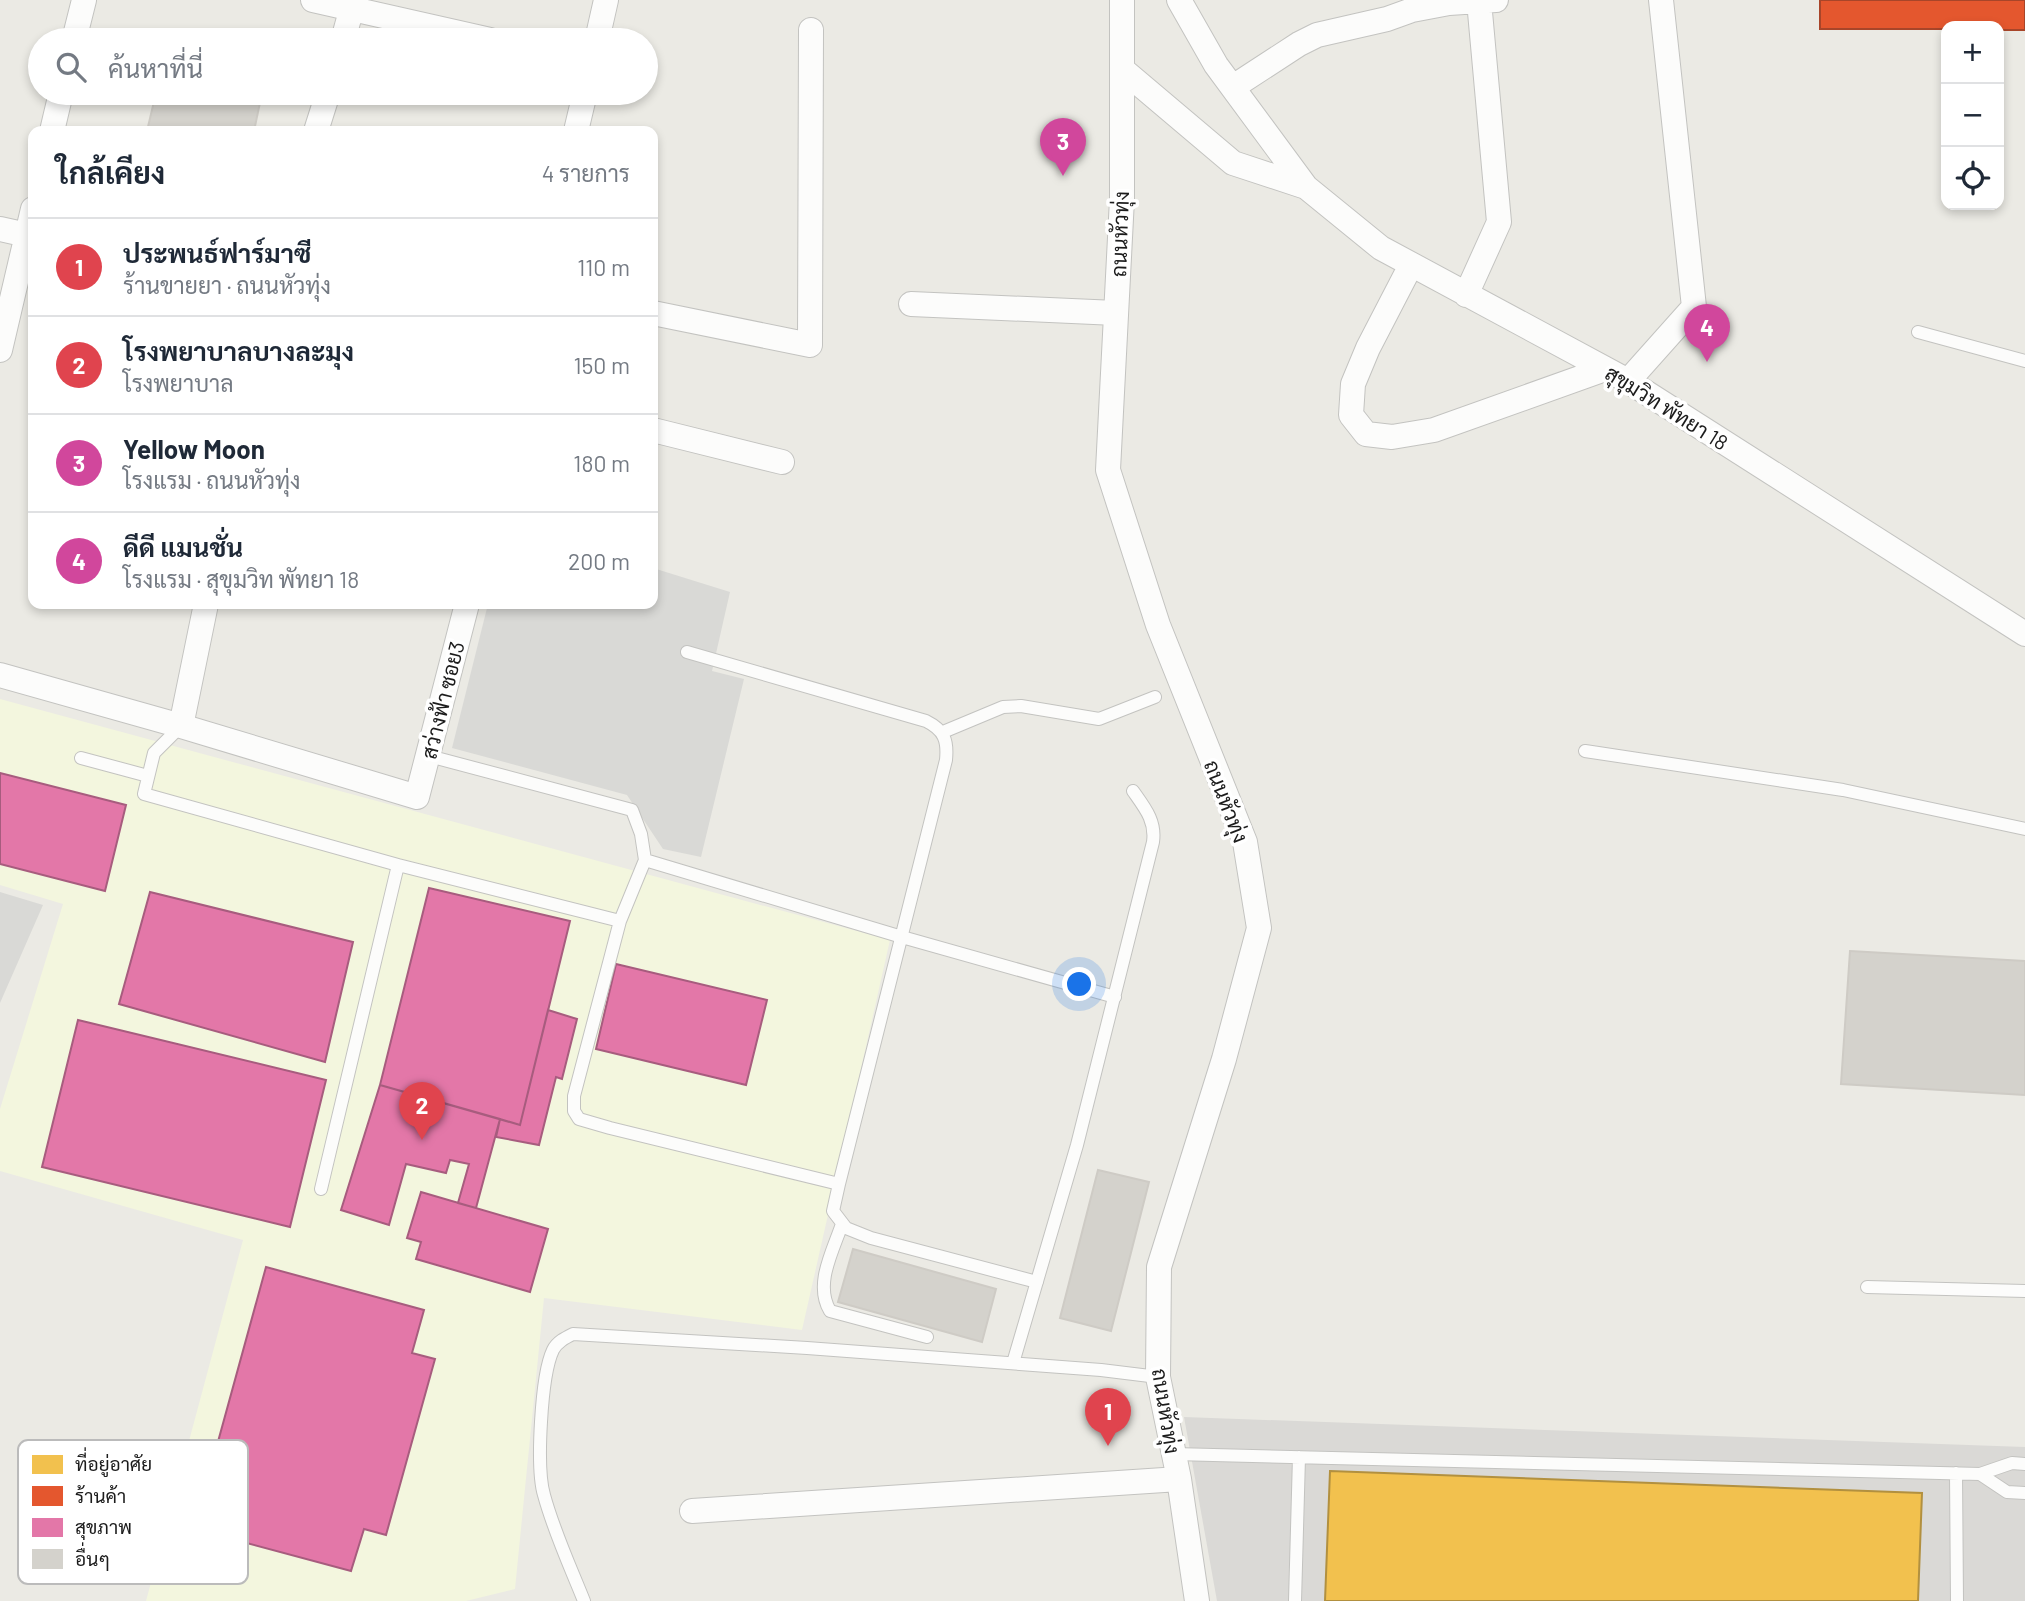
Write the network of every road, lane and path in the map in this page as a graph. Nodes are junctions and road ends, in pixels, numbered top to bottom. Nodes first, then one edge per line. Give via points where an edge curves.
1 (84, 0) edge
2 (313, 0) edge
3 (606, 0) edge
4 (1122, 0) edge
5 (1179, 0) edge
6 (1661, 0) edge
7 (1488, 1) edge
8 (353, 5) edge
9 (77, 28) edge
10 (346, 28) edge
11 (443, 28) edge
12 (600, 28) edge
13 (811, 30) dead end
14 (1123, 70) junction
15 (1233, 87) junction
16 (58, 105) edge
17 (324, 105) edge
18 (582, 105) edge
19 (53, 126) edge
20 (318, 126) edge
21 (577, 126) edge
22 (1306, 187) junction
23 (0, 229) edge
24 (28, 231) edge
25 (27, 235) junction
26 (1411, 265) junction
27 (1466, 295) junction
28 (911, 304) dead end
29 (1116, 313) junction
30 (658, 314) edge
31 (1918, 332) dead end
32 (0, 349) edge
33 (2025, 361) edge
34 (1605, 369) junction
35 (1628, 381) junction
36 (658, 431) edge
37 (782, 462) dead end
38 (205, 609) edge
39 (466, 609) edge
40 (2025, 634) edge
41 (687, 652) dead end
42 (0, 675) edge
43 (1155, 697) dead end
44 (181, 726) junction
45 (943, 732) junction
46 (1586, 751) dead end
47 (429, 756) junction
48 (81, 758) dead end
49 (148, 776) junction
50 (1133, 791) dead end
51 (2025, 828) edge
52 (645, 860) junction
53 (398, 865) junction
54 (620, 921) junction
55 (902, 937) junction
56 (1115, 997) junction
57 (839, 1184) junction
58 (321, 1189) dead end
59 (842, 1224) junction
60 (1037, 1282) junction
61 (1867, 1287) dead end
62 (2025, 1291) edge
63 (927, 1336) dead end
64 (1013, 1363) junction
65 (1158, 1377) junction
66 (1174, 1454) junction
67 (1299, 1457) junction
68 (2025, 1464) edge
69 (1956, 1473) junction
70 (1980, 1474) junction
71 (1179, 1479) junction
72 (2025, 1493) edge
73 (692, 1511) dead end
74 (584, 1601) edge
75 (1197, 1601) edge
76 (1295, 1601) edge
77 (1957, 1601) edge

1 - 9 street
2 - 8 street
3 - 12 street
4 - 14 street, ถนนหัวทุ่ง
5 - 15 street, สุขุมวิท พัทยา 18
6 - 35 street via 1693,307
7 - 15 street via 1412,10 1317,35
7 - 27 street via 1499,222
8 - 10 street
8 - 11 street
13 - 30 street via 810,345
14 - 22 street, สุขุมวิท พัทยา 18 via 1233,163
14 - 29 street, ถนนหัวทุ่ง
15 - 22 street, สุขุมวิท พัทยา 18
16 - 19 street
17 - 20 street
18 - 21 street
22 - 26 street, สุขุมวิท พัทยา 18 via 1381,248
23 - 25 street
24 - 25 street
25 - 32 street
26 - 27 street, สุขุมวิท พัทยา 18
26 - 34 street via 1353,384 1351,415 1366,434 1392,437 1434,430
27 - 34 street, สุขุมวิท พัทยา 18
28 - 29 street
29 - 65 street, ถนนหัวทุ่ง via 1108,470 1158,625 1245,842 1259,928 1159,1267
31 - 33 lane
34 - 35 street, สุขุมวิท พัทยา 18
35 - 40 street, สุขุมวิท พัทยา 18
36 - 37 street
38 - 44 street
39 - 47 street, สว่างฟ้า ซอย3
41 - 45 lane via 926,721
42 - 44 street
43 - 45 lane via 1099,719 1003,707
44 - 47 street, สว่างฟ้า ซอย3 via 417,797
44 - 49 lane via 154,753
45 - 55 lane via 948,744 946,760
46 - 51 lane via 1843,790
47 - 52 lane via 632,810
48 - 49 lane
49 - 53 lane via 144,794
50 - 56 lane via 1155,830
52 - 54 lane
52 - 55 lane
53 - 54 lane
53 - 58 lane
54 - 57 lane via 574,1096 579,1118
55 - 56 lane
55 - 57 lane
56 - 60 lane
57 - 59 lane via 833,1211
59 - 60 lane via 871,1238
59 - 63 lane via 823,1295 830,1311
60 - 64 lane
61 - 62 lane
64 - 65 lane
64 - 74 lane via 592,1334 562,1339 548,1367 540,1470 554,1527
65 - 66 street, ถนนหัวทุ่ง
66 - 67 lane
66 - 71 street, ถนนหัวทุ่ง
67 - 69 lane
67 - 76 lane
68 - 70 lane via 2012,1463
69 - 70 lane
69 - 77 lane
70 - 72 lane via 2007,1492
71 - 73 street
71 - 75 street, ถนนหัวทุ่ง

